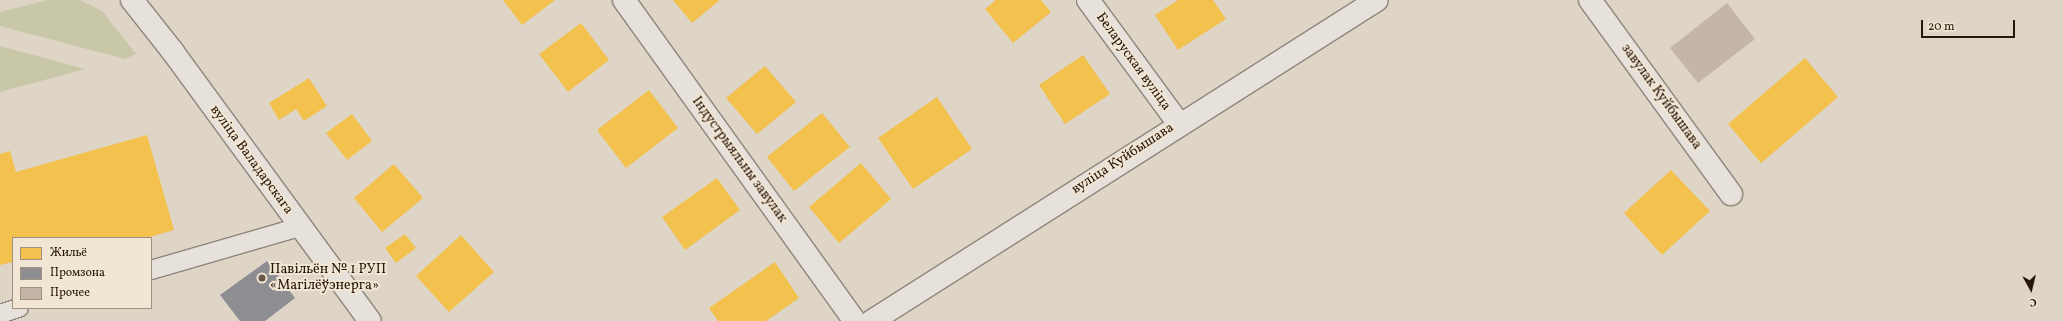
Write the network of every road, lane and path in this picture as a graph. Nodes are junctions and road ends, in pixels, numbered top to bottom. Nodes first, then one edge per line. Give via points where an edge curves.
1 (132, 0) edge
2 (624, 0) edge
3 (1088, 0) edge
4 (1377, 0) edge
5 (1590, 0) edge
6 (1179, 124) junction
7 (1731, 194) dead end
8 (299, 227) junction
9 (152, 270) edge
10 (16, 309) edge
11 (0, 314) edge
12 (370, 321) edge
13 (855, 321) edge
14 (872, 321) edge

1 - 8 street, вуліца Валадарскага via 173,52
2 - 13 street, Індустрыяльны завулак
3 - 6 street, Беларуская вуліца
4 - 6 street, вуліца Куйбышава
5 - 7 street, завулак Куйбышава
6 - 14 street, вуліца Куйбышава
8 - 9 lane
8 - 12 street, вуліца Валадарскага
10 - 11 lane

